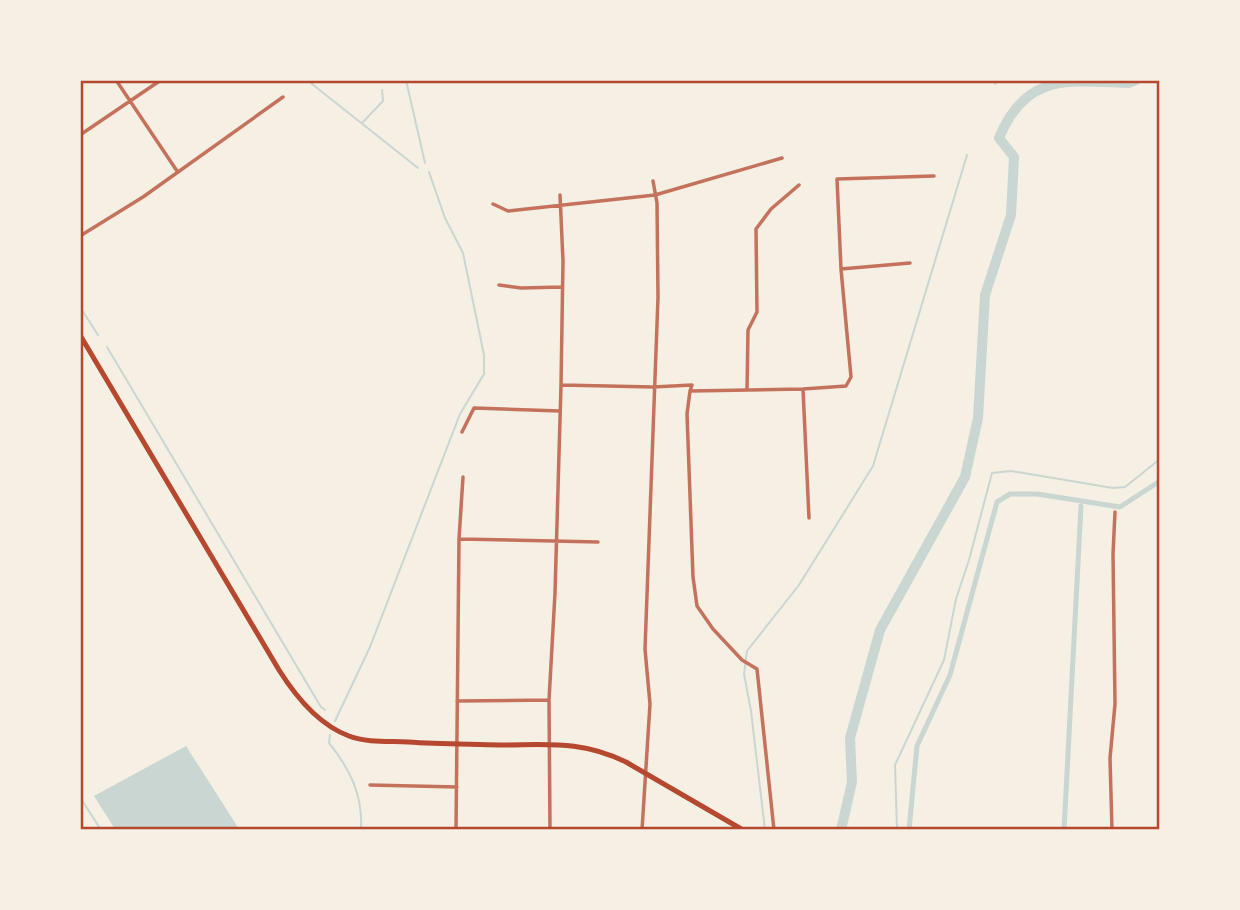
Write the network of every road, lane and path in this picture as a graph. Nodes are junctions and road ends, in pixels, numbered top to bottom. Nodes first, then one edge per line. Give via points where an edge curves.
1 (116, 80) edge
2 (161, 80) edge
3 (283, 97) dead end
4 (131, 101) junction
5 (80, 135) edge
6 (782, 158) dead end
7 (177, 171) junction
8 (934, 176) dead end
9 (653, 181) dead end
10 (799, 185) dead end
11 (559, 195) dead end
12 (655, 195) junction
13 (493, 204) dead end
14 (559, 205) junction
15 (80, 236) edge
16 (910, 263) dead end
17 (841, 269) junction
18 (499, 285) dead end
19 (562, 287) junction
20 (80, 335) edge
21 (561, 384) junction
22 (653, 387) junction
23 (747, 389) junction
24 (803, 389) junction
25 (690, 391) junction
26 (560, 411) junction
27 (462, 432) dead end
28 (463, 477) dead end
29 (1115, 512) dead end
30 (809, 518) dead end
31 (459, 539) junction
32 (556, 541) junction
33 (598, 542) dead end
34 (550, 700) junction
35 (457, 701) junction
36 (456, 744) junction
37 (550, 744) junction
38 (645, 773) junction
39 (370, 785) dead end
40 (457, 787) junction
41 (728, 826) edge
42 (456, 830) edge
43 (550, 830) edge
44 (642, 830) edge
45 (743, 830) edge
46 (774, 830) edge
47 (1112, 830) edge

1 - 4 street
2 - 4 street
3 - 7 street
4 - 5 street
4 - 7 street
6 - 12 street
7 - 15 street
8 - 17 street via 837,179
9 - 12 street
10 - 23 street via 756,229 757,312 748,330
11 - 14 street
12 - 14 street
12 - 22 street via 658,297
13 - 14 street via 508,211
14 - 19 street
16 - 17 street
17 - 24 street via 850,382
18 - 19 street
19 - 21 street
20 - 36 main road via 291,688 312,712 348,736 365,740
21 - 22 street
21 - 26 street
22 - 25 street via 692,385
22 - 38 street via 645,649 650,704
23 - 24 street
23 - 25 street
24 - 30 street
25 - 46 street via 687,414 696,606 742,660 757,669
26 - 27 street via 474,408
26 - 32 street
28 - 31 street
29 - 47 street
31 - 32 street
31 - 35 street
32 - 33 street
32 - 34 street
34 - 35 street
34 - 37 street
35 - 36 street
36 - 37 main road
36 - 40 street
37 - 38 main road via 598,750
37 - 43 street
38 - 41 main road
38 - 44 street
39 - 40 street
40 - 42 street
41 - 45 main road

